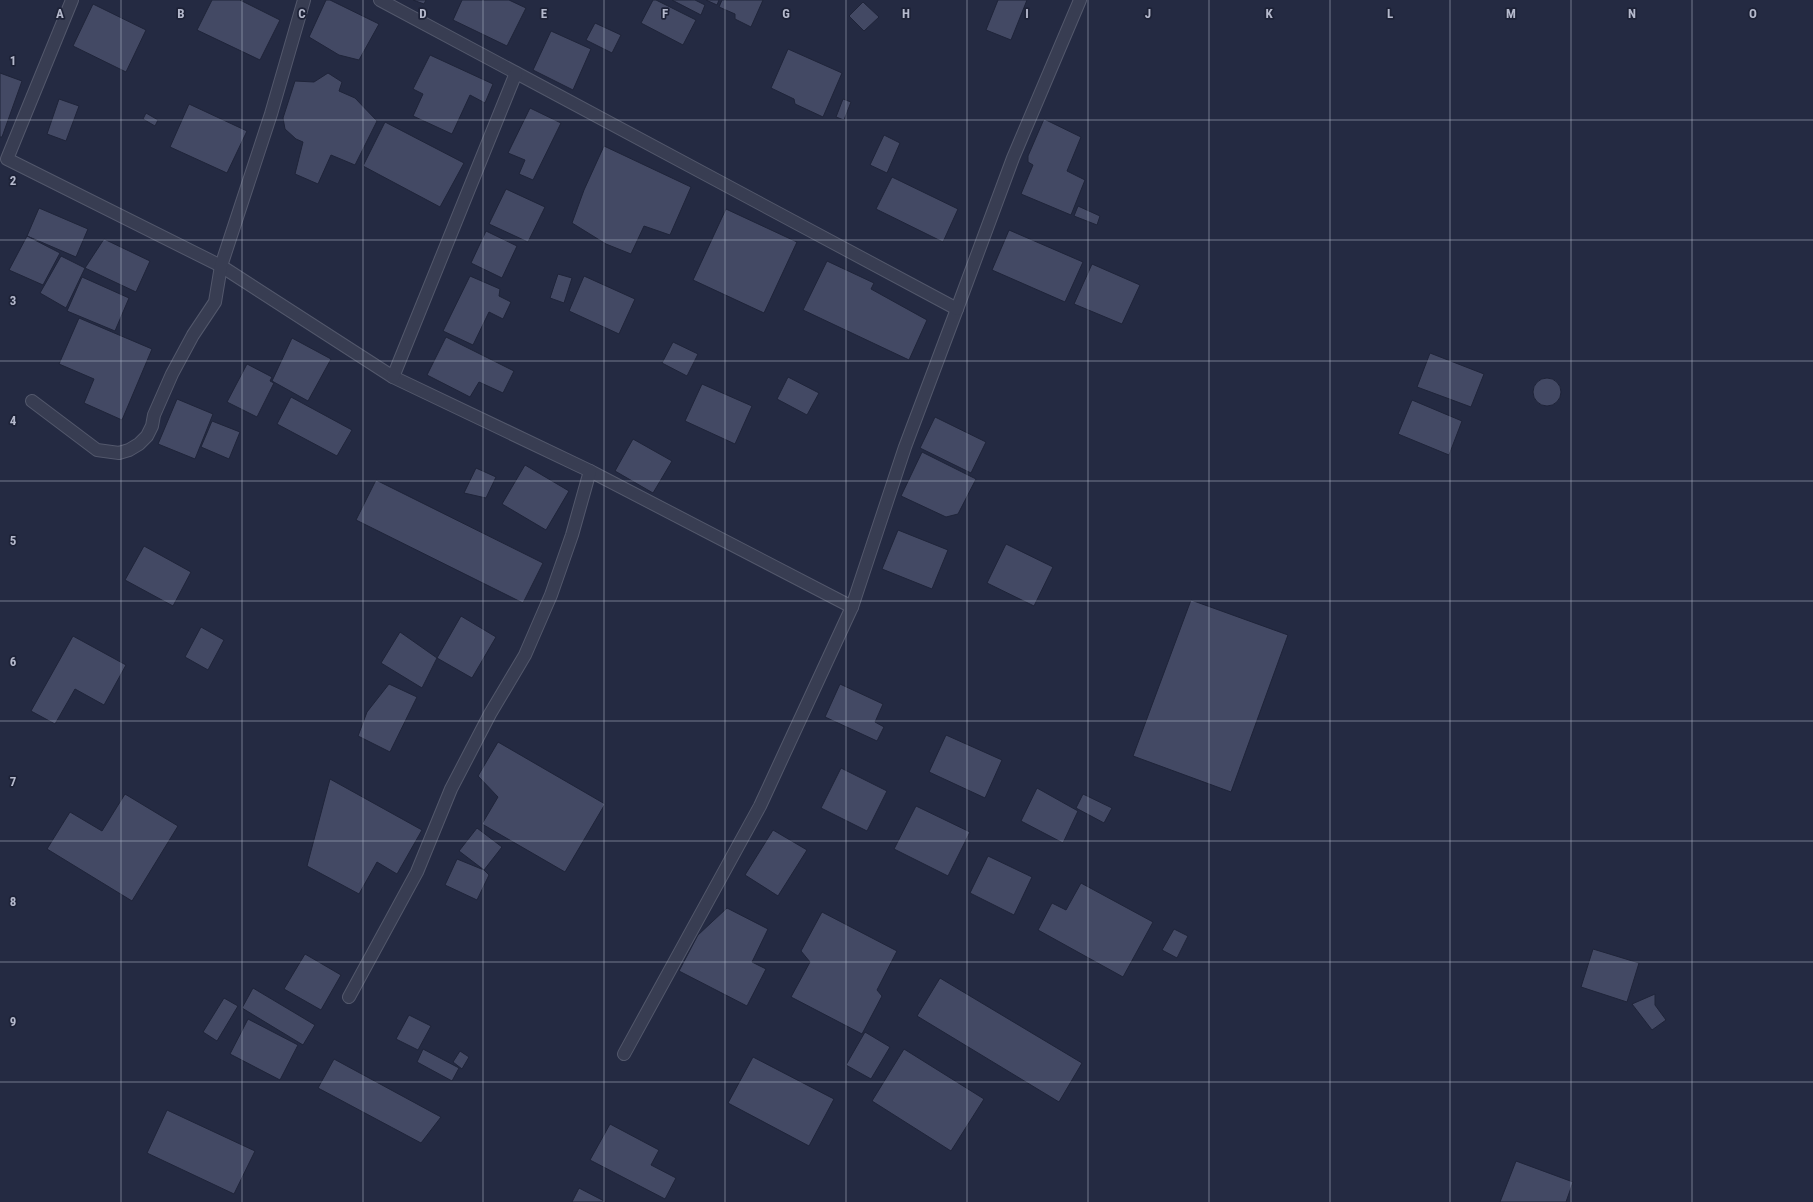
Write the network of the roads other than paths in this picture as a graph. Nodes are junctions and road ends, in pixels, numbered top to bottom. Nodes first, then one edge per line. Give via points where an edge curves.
1 (72, 0) edge
2 (304, 0) edge
3 (380, 0) edge
4 (1080, 0) edge
5 (516, 73) junction
6 (220, 266) junction
7 (957, 309) junction
8 (393, 377) junction
9 (32, 401) dead end
10 (590, 471) junction
11 (852, 607) junction
12 (349, 997) dead end
13 (624, 1054) dead end

1 - 6 street via 7,159
2 - 6 street via 271,114
3 - 5 street
4 - 7 street via 1014,158
5 - 7 street
5 - 8 street
6 - 8 street
6 - 9 street via 215,302 193,334 172,374 154,415 152,426 139,444 119,453 97,450
7 - 11 street via 905,447
8 - 10 street
10 - 11 street
10 - 12 street via 553,589 525,655 490,714 451,789 417,872
11 - 13 street via 760,806

